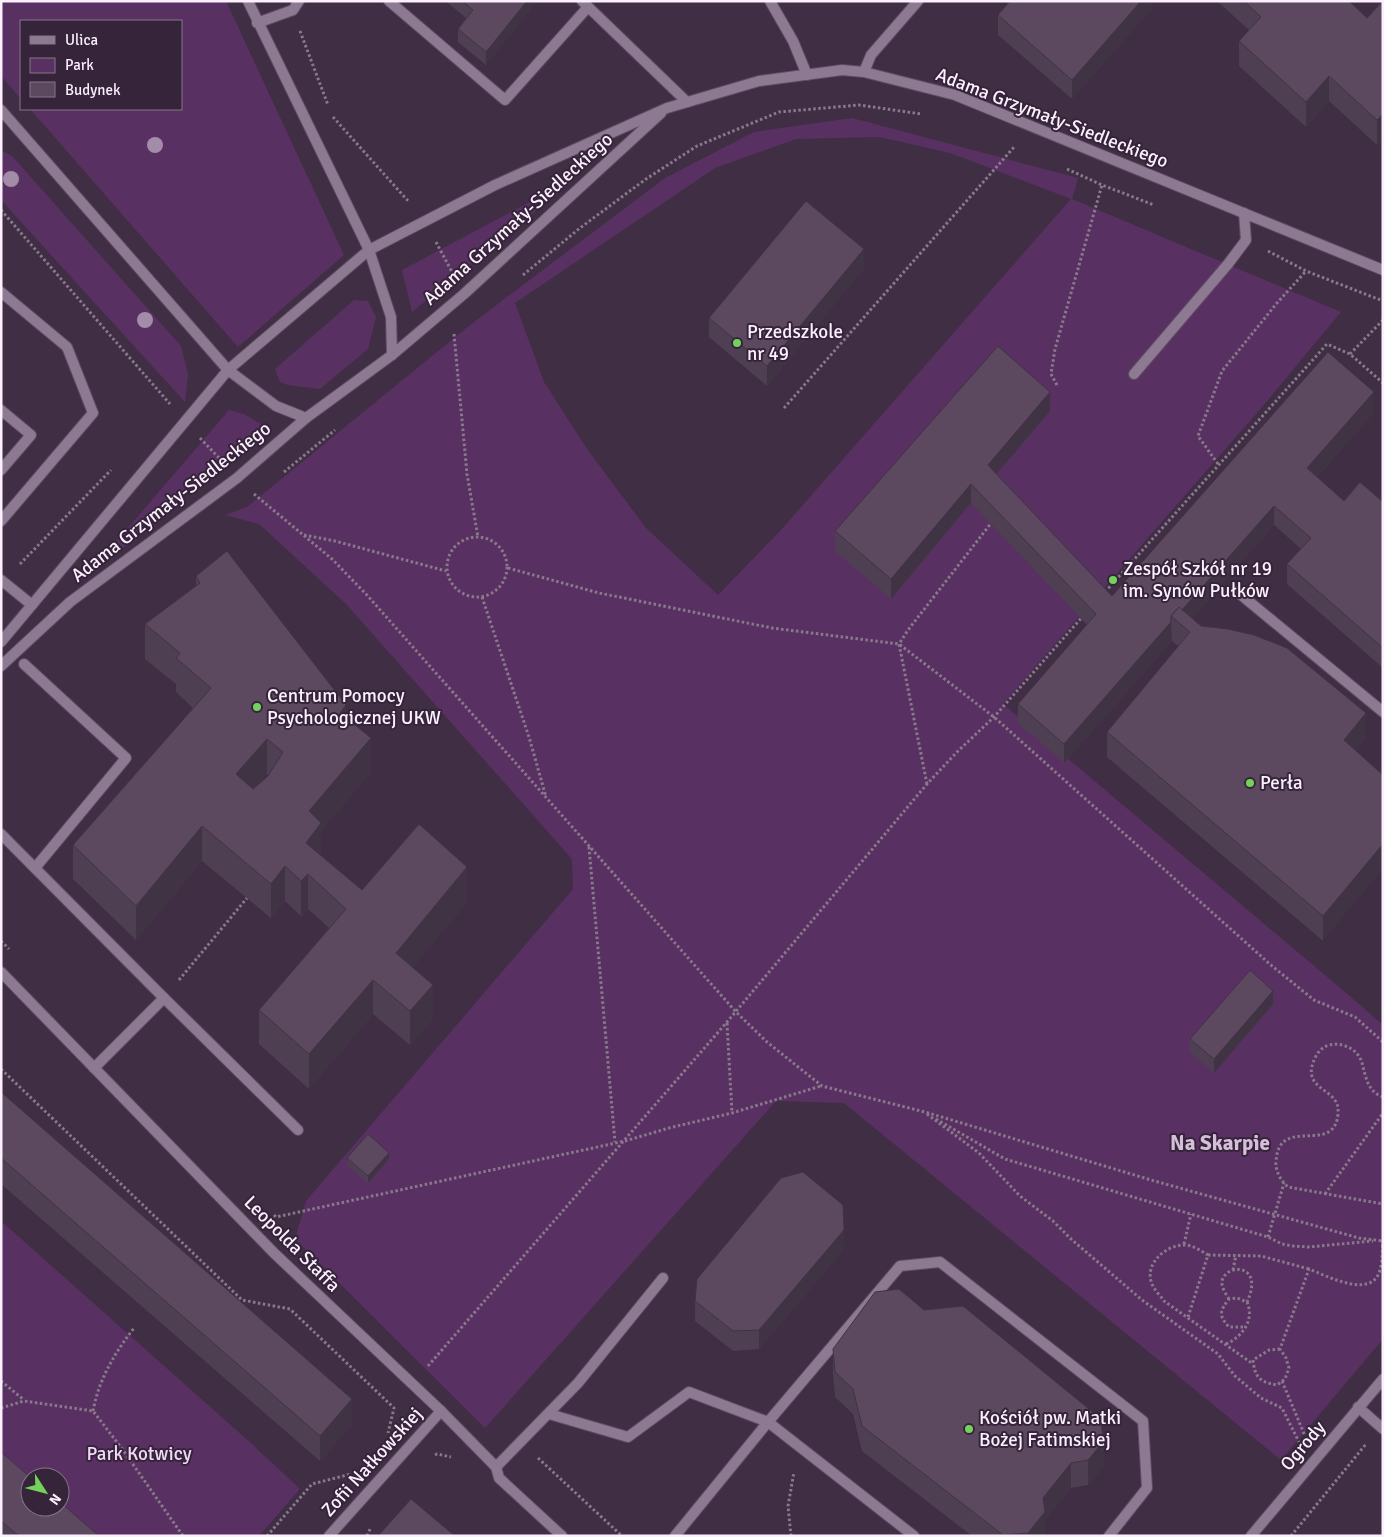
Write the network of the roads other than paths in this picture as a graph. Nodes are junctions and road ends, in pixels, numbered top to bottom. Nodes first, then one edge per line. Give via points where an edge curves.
1 (248, 1) edge
2 (389, 1) edge
3 (770, 1) edge
4 (918, 1) edge
5 (585, 4) edge
6 (296, 6) edge
7 (257, 23) junction
8 (864, 72) junction
9 (807, 75) junction
10 (687, 102) junction
11 (667, 108) junction
12 (1, 110) edge
13 (1244, 213) junction
14 (369, 250) junction
15 (1383, 270) edge
16 (1, 292) edge
17 (392, 355) junction
18 (228, 370) junction
19 (1134, 374) dead end
20 (1, 410) edge
21 (306, 418) junction
22 (1, 470) edge
23 (1, 522) edge
24 (2, 581) edge
25 (1240, 594) dead end
26 (32, 605) junction
27 (1, 642) edge
28 (24, 664) dead end
29 (1, 666) edge
30 (1383, 712) edge
31 (1, 834) edge
32 (34, 868) junction
33 (1, 972) edge
34 (164, 998) junction
35 (94, 1068) junction
36 (298, 1130) dead end
37 (663, 1278) dead end
38 (1383, 1379) edge
39 (1358, 1407) junction
40 (441, 1411) junction
41 (548, 1414) junction
42 (768, 1422) junction
43 (1382, 1429) edge
44 (496, 1467) junction
45 (329, 1536) edge
46 (562, 1536) edge
47 (675, 1536) edge
48 (914, 1536) edge
49 (1109, 1536) edge
50 (1251, 1536) edge

1 - 7 street
2 - 5 street via 505,100
3 - 9 street via 793,41
4 - 8 street via 871,55
5 - 10 street
6 - 7 street
7 - 14 street
8 - 9 street, Adama Grzymały-Siedleckiego via 842,70
8 - 13 street, Adama Grzymały-Siedleckiego via 954,95
9 - 10 street, Adama Grzymały-Siedleckiego via 759,81
10 - 11 street, Adama Grzymały-Siedleckiego
11 - 14 street, Adama Grzymały-Siedleckiego via 495,185
11 - 17 street, Adama Grzymały-Siedleckiego via 464,294
12 - 18 street
13 - 15 street, Adama Grzymały-Siedleckiego
13 - 19 street via 1246,240
14 - 17 street via 391,317
14 - 18 street, Adama Grzymały-Siedleckiego
16 - 23 street via 67,348 93,413
17 - 21 street, Adama Grzymały-Siedleckiego
18 - 21 street via 276,406
18 - 26 street, Adama Grzymały-Siedleckiego
20 - 22 street via 31,435
21 - 29 street, Adama Grzymały-Siedleckiego via 237,478 70,602
24 - 26 street
25 - 30 street
26 - 27 street, Adama Grzymały-Siedleckiego
28 - 32 street via 126,758
31 - 32 street
32 - 34 street
33 - 35 street, Leopolda Staffa
34 - 35 street
34 - 36 street
35 - 40 street, Leopolda Staffa via 274,1253
37 - 41 street via 578,1383
38 - 39 street, Ogrody
39 - 43 street
39 - 50 street, Ogrody
40 - 44 street, Leopolda Staffa
40 - 45 street, Zofii Nałkowskiej
41 - 42 street via 628,1438 689,1392
41 - 44 street
42 - 47 street
42 - 48 street
42 - 49 street via 900,1266 940,1262 1144,1421 1147,1488
44 - 46 street, Leopolda Staffa via 499,1478

